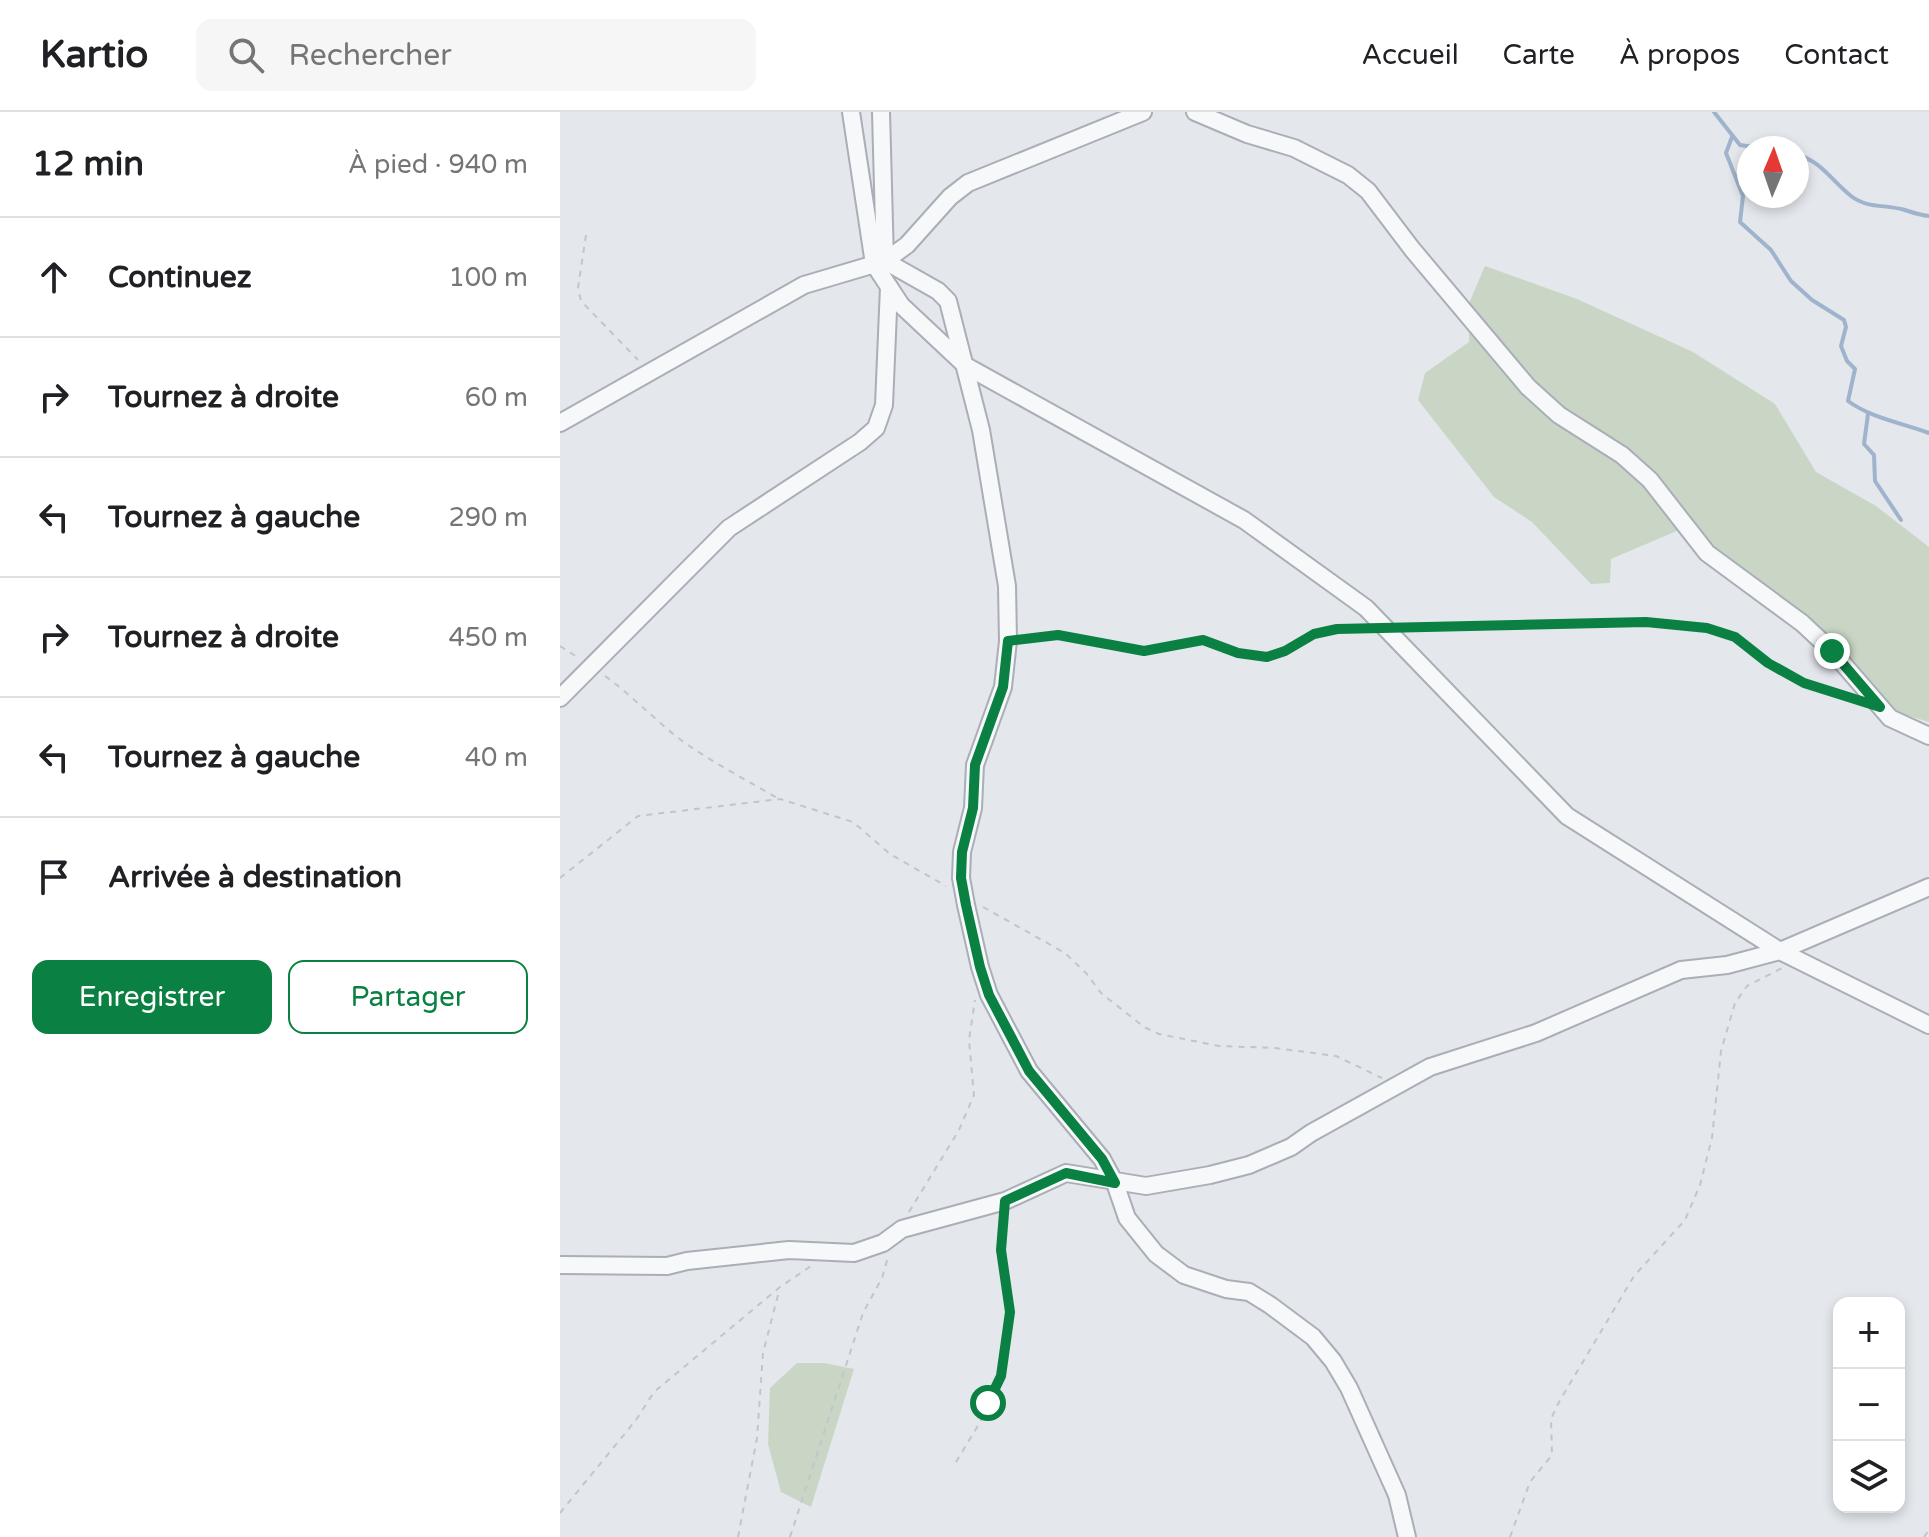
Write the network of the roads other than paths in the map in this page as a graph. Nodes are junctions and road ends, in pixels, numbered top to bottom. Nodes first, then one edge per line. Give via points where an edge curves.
1 (851, 112) edge
2 (881, 112) edge
3 (1143, 112) edge
4 (1195, 112) edge
5 (879, 263) junction
6 (889, 287) junction
7 (966, 366) junction
8 (560, 423) edge
9 (560, 698) edge
10 (1929, 736) edge
11 (1929, 887) edge
12 (1780, 951) junction
13 (1929, 1025) edge
14 (1115, 1183) junction
15 (560, 1265) edge
16 (1407, 1537) edge

1 - 5 street
2 - 5 street
3 - 5 street via 968,183 907,245
4 - 10 street via 1294,148 1368,191 1528,387 1650,480 1707,553 1802,623 1890,718
5 - 6 street
5 - 7 street via 948,301
5 - 8 street via 804,285
6 - 7 street
6 - 9 street via 884,405 876,428 729,528
7 - 12 street via 1244,520 1366,608 1567,816
7 - 14 street via 1007,586 1008,641 1003,687 975,765 961,878 989,995 1029,1071 1102,1159
11 - 12 street
12 - 13 street
12 - 14 street via 1681,970 1536,1033 1430,1067 1291,1147 1249,1165 1146,1186
14 - 15 street via 1066,1173 1005,1201 902,1229 883,1243 854,1253 789,1250 667,1266
14 - 16 street via 1127,1218 1156,1254 1184,1275 1249,1292 1313,1337 1333,1361 1397,1495

